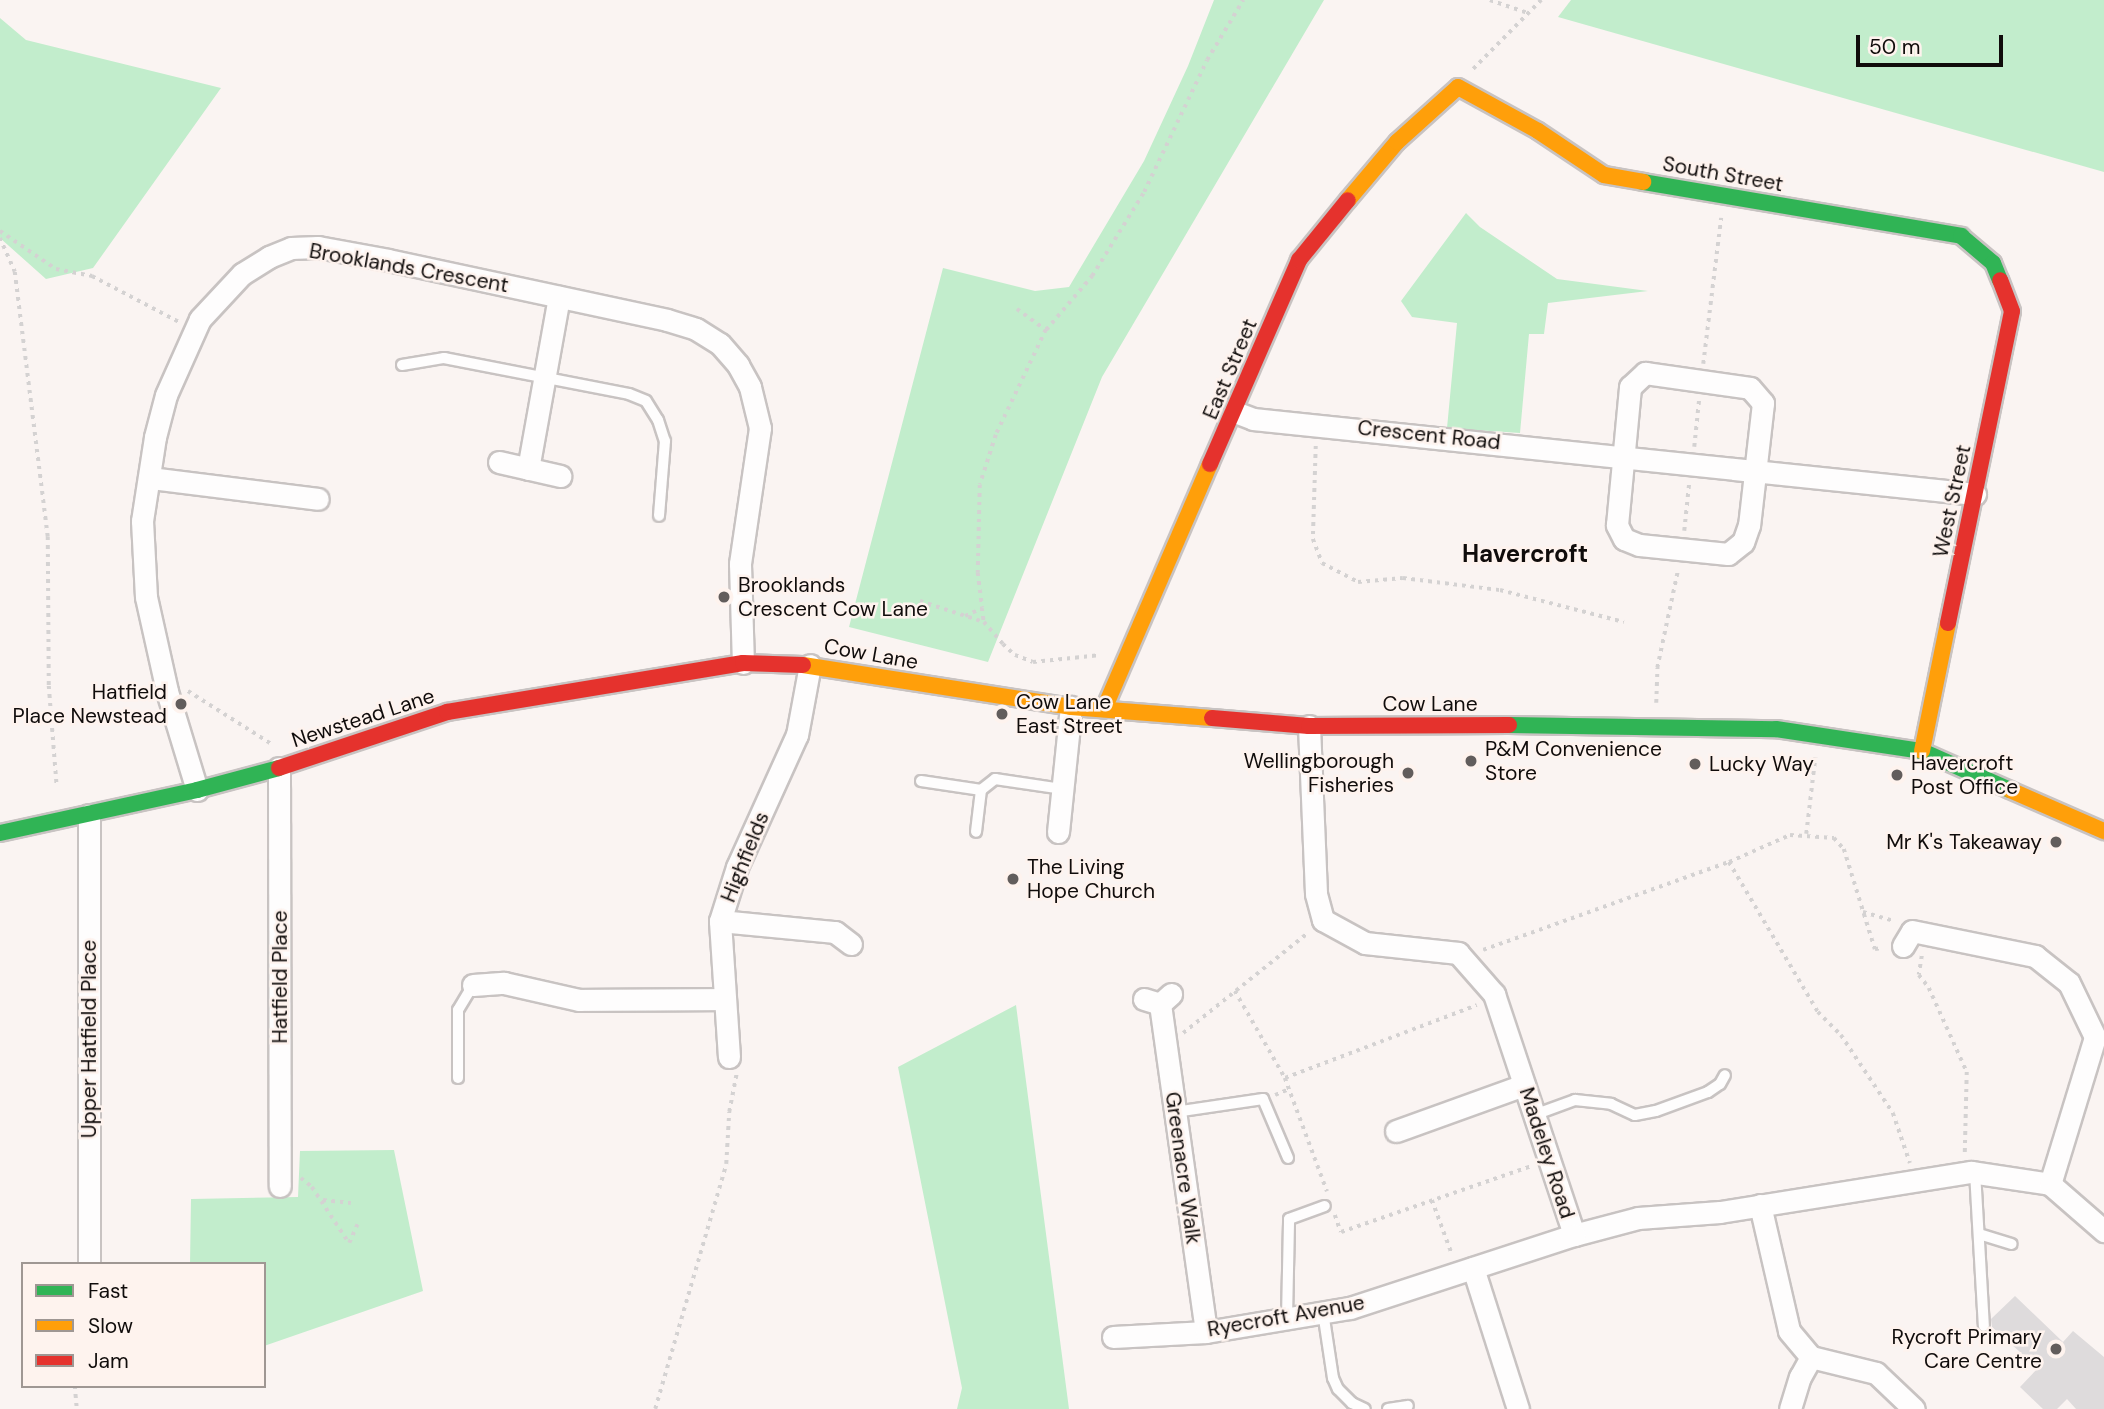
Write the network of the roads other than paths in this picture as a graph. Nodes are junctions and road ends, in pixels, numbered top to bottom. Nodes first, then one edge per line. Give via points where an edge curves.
1 (1458, 87) joint
2 (1993, 263) joint
3 (559, 297) junction
4 (402, 365) dead end
5 (544, 377) junction
6 (1235, 412) junction
7 (1624, 456) junction
8 (499, 463) dead end
9 (528, 469) junction
10 (1755, 470) junction
11 (560, 476) dead end
12 (150, 478) junction
13 (1975, 494) junction
14 (318, 499) dead end
15 (659, 516) dead end
16 (743, 663) junction
17 (810, 665) junction
18 (1071, 707) junction
19 (1104, 709) junction
20 (1309, 726) junction
21 (1922, 751) junction
22 (285, 766) junction
23 (921, 781) dead end
24 (1063, 789) junction
25 (197, 790) junction
26 (981, 790) junction
27 (89, 814) junction
28 (2104, 831) edge
29 (976, 832) dead end
30 (1058, 832) dead end
31 (0, 833) edge
32 (720, 921) junction
33 (1914, 937) road end
34 (851, 944) dead end
35 (473, 985) joint
36 (724, 999) junction
37 (1158, 999) dead end
38 (729, 1057) road end
39 (1725, 1075) dead end
40 (458, 1078) dead end
41 (1524, 1085) junction
42 (1175, 1112) junction
43 (1534, 1115) junction
44 (1392, 1131) dead end
45 (1288, 1158) dead end
46 (1971, 1172) junction
47 (280, 1182) road end
48 (2050, 1184) junction
49 (1760, 1205) junction
50 (1330, 1207) road end
51 (2104, 1231) edge
52 (1979, 1234) junction
53 (1574, 1235) junction
54 (2011, 1244) dead end
55 (89, 1262) edge
56 (1466, 1270) junction
57 (1324, 1311) junction
58 (1287, 1318) junction
59 (1984, 1326) dead end
60 (1206, 1332) junction
61 (1113, 1337) dead end
62 (1811, 1357) junction
63 (1408, 1406) dead end
64 (1365, 1409) edge
65 (1388, 1409) edge
66 (1518, 1409) edge
67 (1790, 1409) edge
68 (1914, 1409) edge

1 - 2 main road, South Street via 1538,131 1604,175 1961,236
1 - 6 main road, East Street via 1398,142 1298,260
2 - 13 main road, West Street via 2012,311
3 - 5 street
3 - 12 street, Brooklands Crescent via 318,247 291,248 269,257 242,274 193,330 166,395
3 - 16 street, Brooklands Crescent via 696,329 720,344 750,387 760,428 740,564
4 - 5 lane via 444,358
5 - 9 street
5 - 15 lane via 646,401 665,441
6 - 7 street, Crescent Road via 1253,419
6 - 19 main road, East Street
7 - 10 street, Crescent Road
7 - 10 street via 1630,387 1645,373 1750,388 1763,403
7 - 10 street via 1617,526 1624,539 1639,545 1728,554 1743,542 1749,525
8 - 9 street
9 - 11 street
10 - 13 street, Crescent Road
12 - 14 street
12 - 25 street, Brooklands Crescent via 142,521 146,597 167,691
13 - 21 main road, West Street
16 - 17 main road, Cow Lane
16 - 22 main road, Newstead Lane via 447,712
17 - 18 main road, Cow Lane
17 - 32 street, Highfields via 797,734 737,867
18 - 19 main road, Cow Lane
18 - 24 street
19 - 20 main road, Cow Lane
20 - 21 main road, Cow Lane via 1776,729
20 - 41 street, Madeley Road via 1316,894 1323,920 1365,943 1458,953 1495,998
21 - 28 main road, Cow Lane
22 - 25 main road, Newstead Lane
22 - 47 street, Hatfield Place
23 - 26 lane
24 - 26 lane via 995,779
24 - 30 street
25 - 27 main road, Newstead Lane
26 - 29 lane
27 - 31 main road, Newstead Lane
27 - 55 street, Upper Hatfield Place
32 - 34 street via 835,932
32 - 36 street, Highfields
33 - 48 street via 2035,956 2069,983 2095,1037
35 - 36 street via 504,984 579,1000
35 - 40 lane via 458,1010
36 - 38 street, Highfields
37 - 42 street, Greenacre Walk
39 - 43 lane via 1708,1092 1656,1111 1634,1115 1611,1104 1575,1100
41 - 43 street, Madeley Road
41 - 44 street
42 - 45 lane via 1263,1099
42 - 60 street, Greenacre Walk
43 - 53 street, Madeley Road
46 - 48 street, Madeley Road
46 - 49 street, Madeley Road
46 - 52 lane
48 - 51 street
49 - 53 street, Madeley Road via 1638,1218
49 - 62 street via 1789,1331
50 - 58 lane via 1289,1219
52 - 54 lane
52 - 59 lane
53 - 56 street, Ryecroft Avenue
56 - 57 street, Ryecroft Avenue via 1350,1308
56 - 66 street
57 - 58 street, Ryecroft Avenue
57 - 64 lane via 1338,1389
58 - 60 street, Ryecroft Avenue
60 - 61 street, Ryecroft Avenue
62 - 67 street
62 - 68 street via 1876,1373
63 - 65 lane

